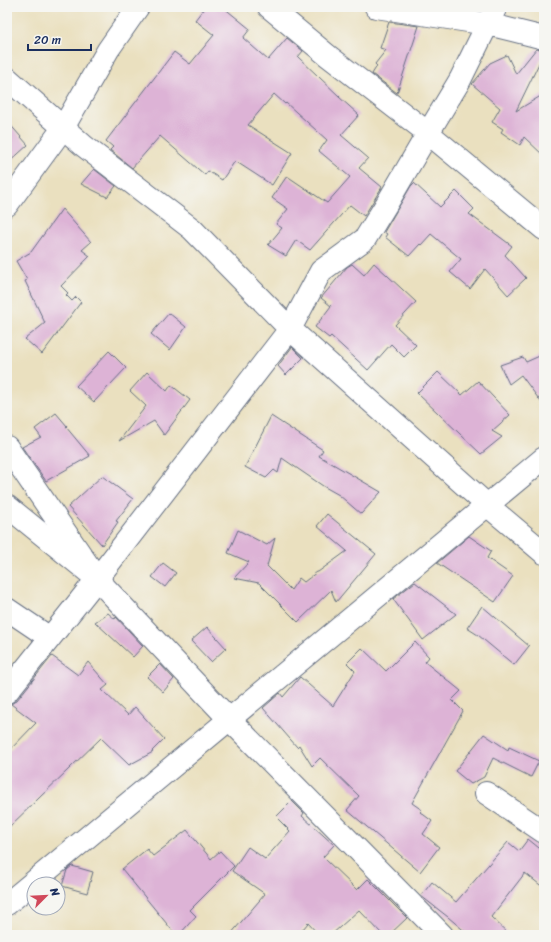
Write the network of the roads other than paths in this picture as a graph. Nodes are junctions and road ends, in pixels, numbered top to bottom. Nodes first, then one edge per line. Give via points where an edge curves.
1 (138, 7) edge
2 (269, 7) edge
3 (376, 7) edge
4 (492, 15) edge
5 (544, 38) edge
6 (7, 78) edge
7 (63, 128) junction
8 (428, 133) junction
9 (7, 205) edge
10 (544, 229) edge
11 (290, 329) junction
12 (7, 447) edge
13 (544, 458) edge
14 (487, 504) junction
15 (7, 506) edge
16 (544, 553) edge
17 (97, 579) junction
18 (7, 609) edge
19 (50, 638) junction
20 (7, 692) edge
21 (230, 720) junction
22 (486, 793) dead end
23 (544, 832) edge
24 (7, 904) edge
25 (442, 935) edge

1 - 7 street via 108,50
2 - 8 street
3 - 4 street
4 - 5 street
4 - 8 street via 460,80
6 - 7 street
7 - 9 street
7 - 11 street via 192,229
8 - 10 street
8 - 11 street via 365,239 321,270
11 - 14 street
11 - 17 street
12 - 17 street
13 - 14 street
14 - 16 street
14 - 21 street
15 - 17 street
17 - 19 street
17 - 21 street
18 - 19 street
19 - 20 street
21 - 24 street
21 - 25 street
22 - 23 street

